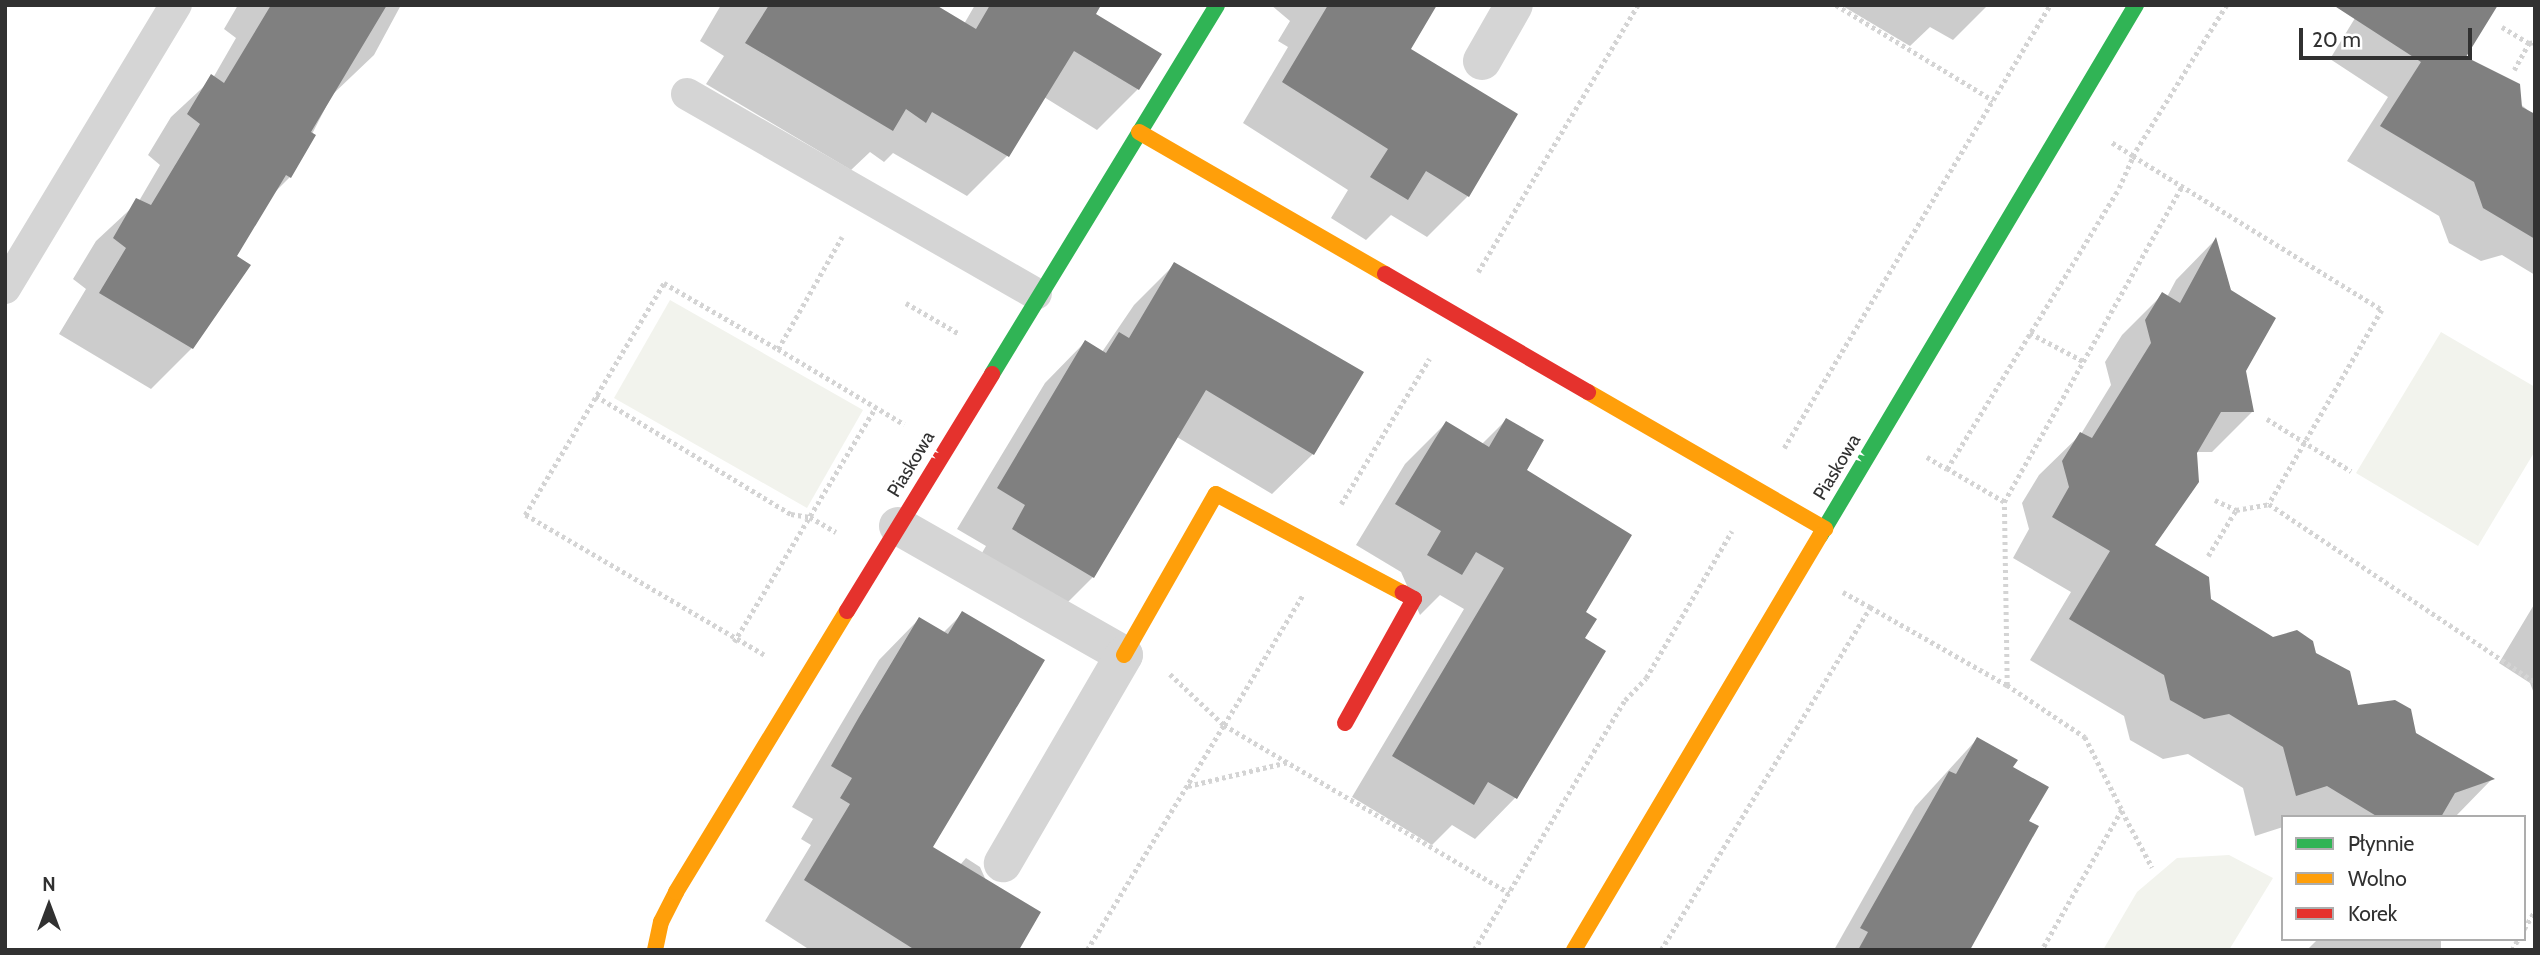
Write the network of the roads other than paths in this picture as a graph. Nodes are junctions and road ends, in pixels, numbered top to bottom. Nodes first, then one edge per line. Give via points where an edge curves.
1 (176, 5) edge
2 (1217, 5) edge
3 (1514, 5) edge
4 (2136, 5) edge
5 (1482, 61) dead end
6 (687, 94) dead end
7 (1139, 132) junction
8 (5, 288) edge
9 (1037, 294) junction
10 (898, 526) junction
11 (1825, 528) junction
12 (1124, 655) junction
13 (1345, 723) dead end
14 (1003, 863) dead end
15 (655, 950) edge
16 (1574, 950) edge

1 - 8 lane
2 - 7 street, Piaskowa
3 - 5 street
4 - 11 street, Piaskowa
6 - 9 lane
7 - 9 street, Piaskowa
7 - 11 street
9 - 10 street, Piaskowa
10 - 12 street
10 - 15 street, Piaskowa via 676,892 661,922
11 - 16 street, Piaskowa
12 - 13 street via 1216,494 1414,599
12 - 14 street

